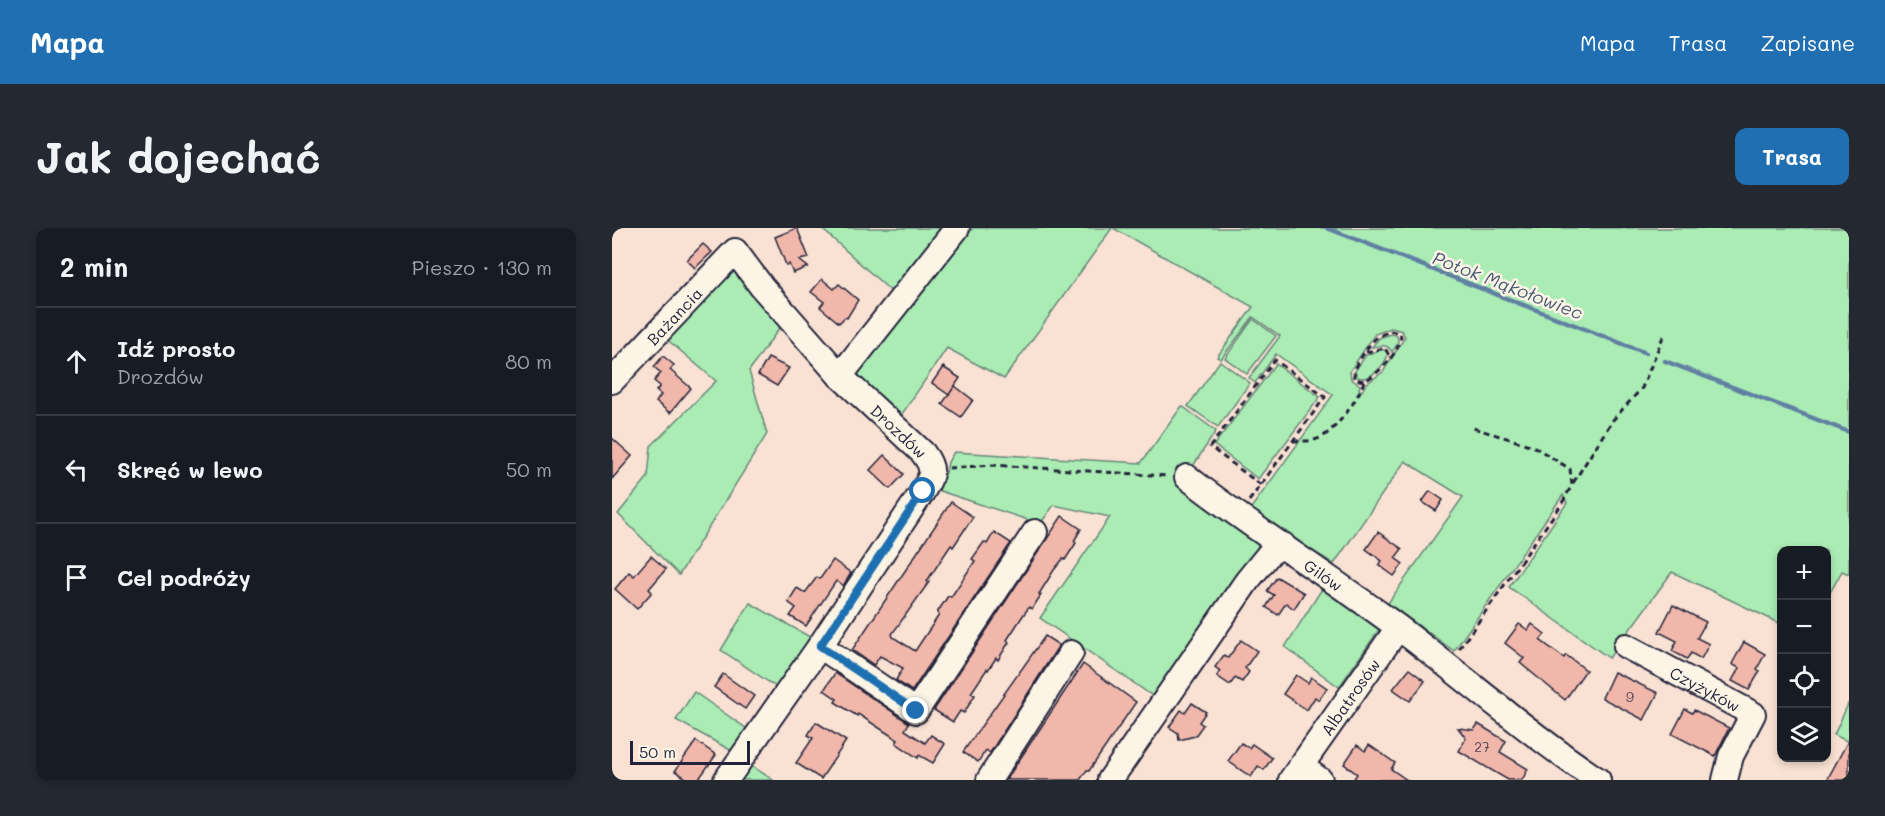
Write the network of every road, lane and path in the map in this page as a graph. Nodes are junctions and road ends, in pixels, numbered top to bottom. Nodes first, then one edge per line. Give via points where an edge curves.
1 (957, 228) edge
2 (735, 251) joint
3 (1665, 332) dead end
4 (1366, 352) junction
5 (1390, 357) junction
6 (840, 376) junction
7 (612, 381) edge
8 (1364, 381) junction
9 (1470, 426) dead end
10 (1293, 441) junction
11 (932, 472) junction
12 (1187, 477) joint
13 (1261, 485) junction
14 (1572, 485) junction
15 (1238, 516) junction
16 (1035, 532) dead end
17 (1284, 545) junction
18 (1398, 628) junction
19 (820, 646) junction
20 (1626, 646) dead end
21 (1071, 652) dead end
22 (1448, 666) junction
23 (1304, 775) edge
24 (726, 780) edge
25 (988, 780) edge
26 (1110, 780) edge
27 (1598, 780) edge
28 (1725, 780) edge

1 - 6 street
2 - 6 street, Drozdów
2 - 7 street, Bażancia
3 - 14 path via 1642,388 1612,421
4 - 5 path via 1385,348
4 - 5 path via 1377,337 1390,331 1399,333 1401,342
4 - 8 path via 1353,372 1354,379
5 - 8 path
6 - 11 street, Drozdów via 923,453
8 - 10 path via 1361,391 1325,436
9 - 14 path via 1533,446 1570,470
10 - 13 path
10 - 13 path via 1325,397 1275,360 1210,447
11 - 12 path via 993,465
11 - 19 street, Drozdów
12 - 15 street, Gilów
13 - 15 path
14 - 22 path
15 - 17 street, Gilów
16 - 19 street via 925,717
17 - 18 street, Gilów
17 - 26 street via 1269,554 1247,581
18 - 22 street, Gilów
18 - 23 street, Albatrosów
19 - 24 street, Drozdów
20 - 28 street, Czyżyków via 1753,714 1731,756
21 - 25 street
22 - 27 street, Gilów

